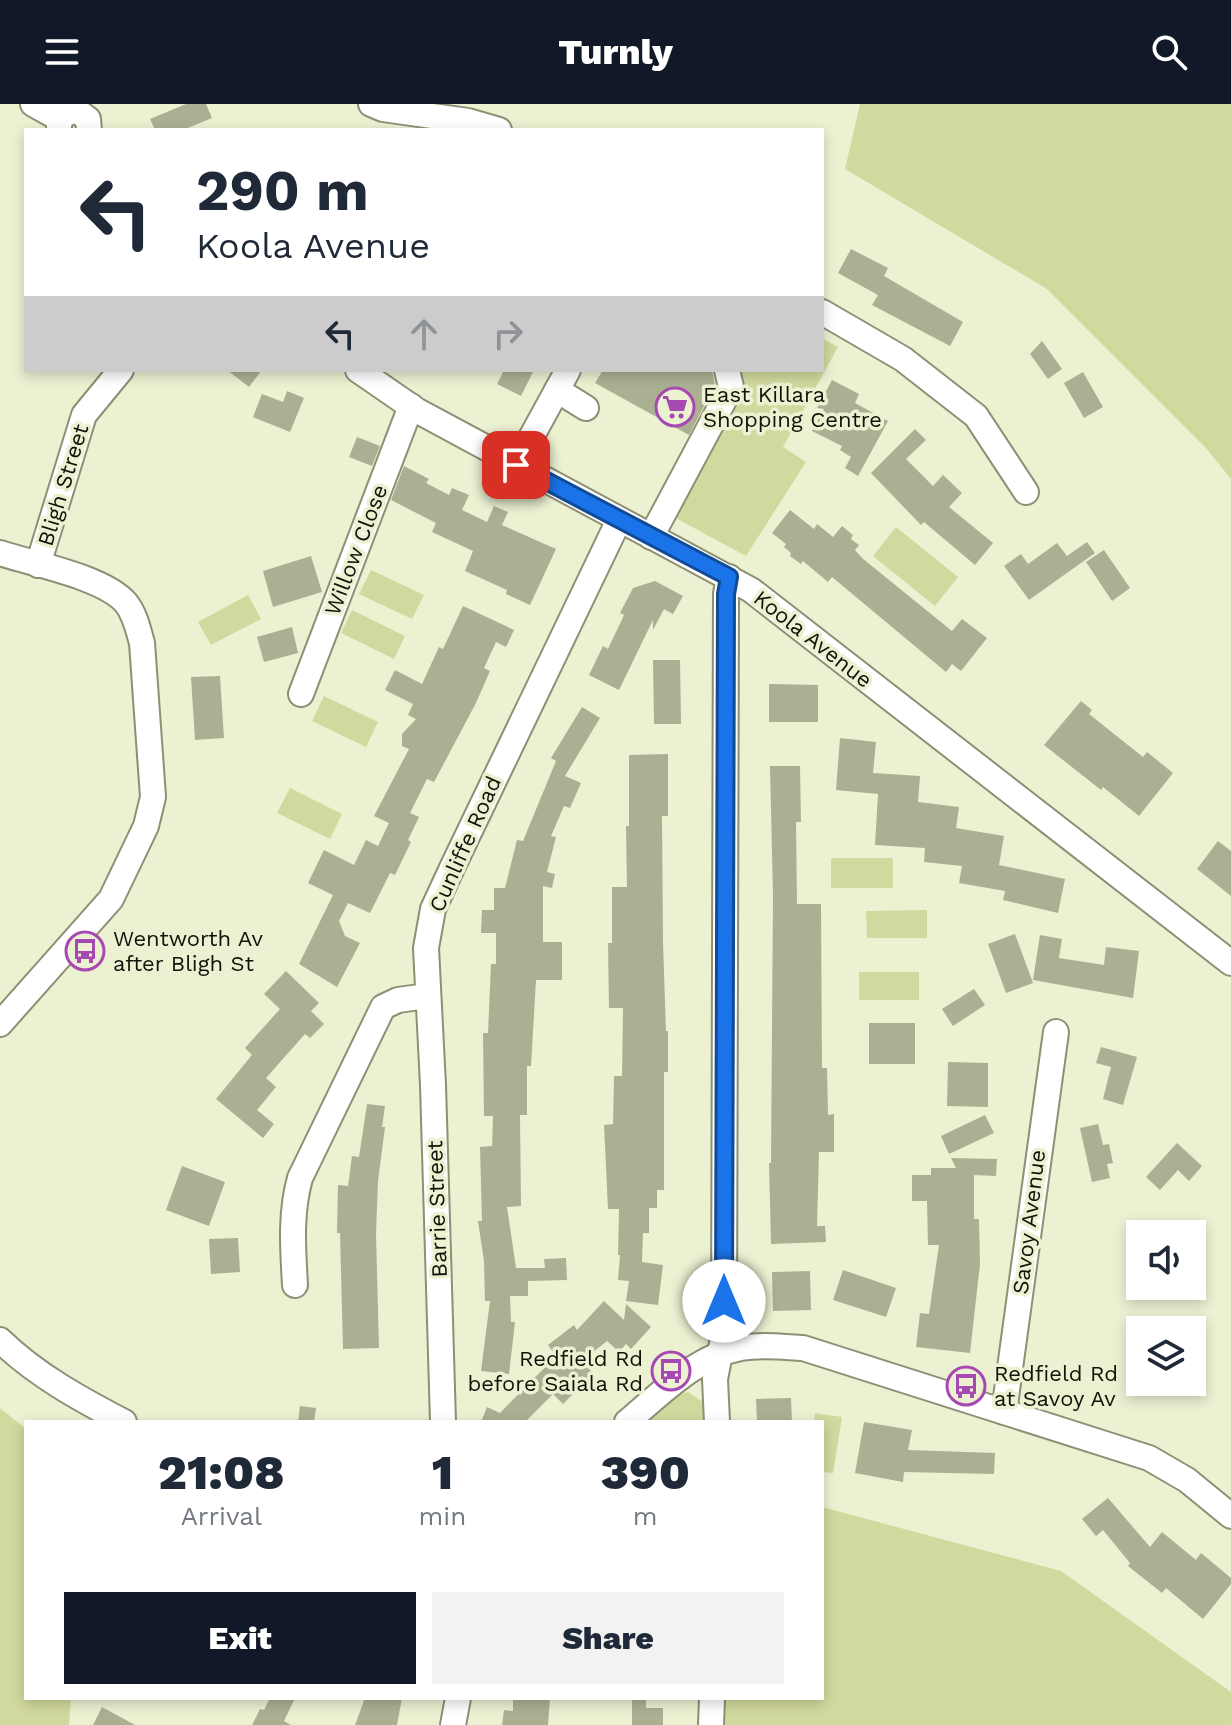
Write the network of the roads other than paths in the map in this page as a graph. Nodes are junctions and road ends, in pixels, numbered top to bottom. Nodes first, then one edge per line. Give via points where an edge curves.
1 (33, 104) edge
2 (371, 104) edge
3 (92, 116) edge
4 (60, 124) edge
5 (492, 128) edge
6 (824, 313) edge
7 (119, 372) edge
8 (361, 372) edge
9 (727, 372) edge
10 (563, 380) edge
11 (411, 406) junction
12 (586, 408) dead end
13 (516, 465) junction
14 (1026, 492) dead end
15 (619, 520) junction
16 (651, 537) junction
17 (0, 553) edge
18 (38, 565) junction
19 (729, 577) junction
20 (301, 694) dead end
21 (1231, 963) edge
22 (427, 996) junction
23 (0, 1024) edge
24 (1056, 1032) dead end
25 (295, 1285) dead end
26 (0, 1340) edge
27 (718, 1354) junction
28 (1004, 1412) junction
29 (120, 1420) edge
30 (443, 1420) edge
31 (629, 1420) edge
32 (717, 1420) edge
33 (1231, 1516) edge
34 (458, 1700) edge
35 (712, 1700) edge
36 (453, 1725) edge
37 (711, 1725) edge

1 - 4 street
2 - 5 street
3 - 4 street via 71,110
6 - 14 street via 903,359 976,416
7 - 18 street, Bligh Street via 84,415
8 - 11 street, Koola Avenue
9 - 16 street via 731,387
10 - 12 street
10 - 13 street
11 - 13 street, Koola Avenue
11 - 20 street, Willow Close
13 - 15 street, Koola Avenue
15 - 16 street, Koola Avenue
15 - 22 street, Cunliffe Road via 433,909 426,948
16 - 19 street, Koola Avenue
17 - 18 street
18 - 23 street via 110,589 137,622 153,797 146,826 111,899
19 - 21 street, Koola Avenue
19 - 27 street via 724,1333
22 - 25 street via 383,1007 300,1178 292,1227
22 - 30 street, Barrie Street
24 - 28 street, Savoy Avenue
26 - 29 street via 74,1396
27 - 28 street via 742,1347 803,1348
27 - 31 street
27 - 32 street
28 - 33 street via 1149,1458
34 - 36 street
35 - 37 street

